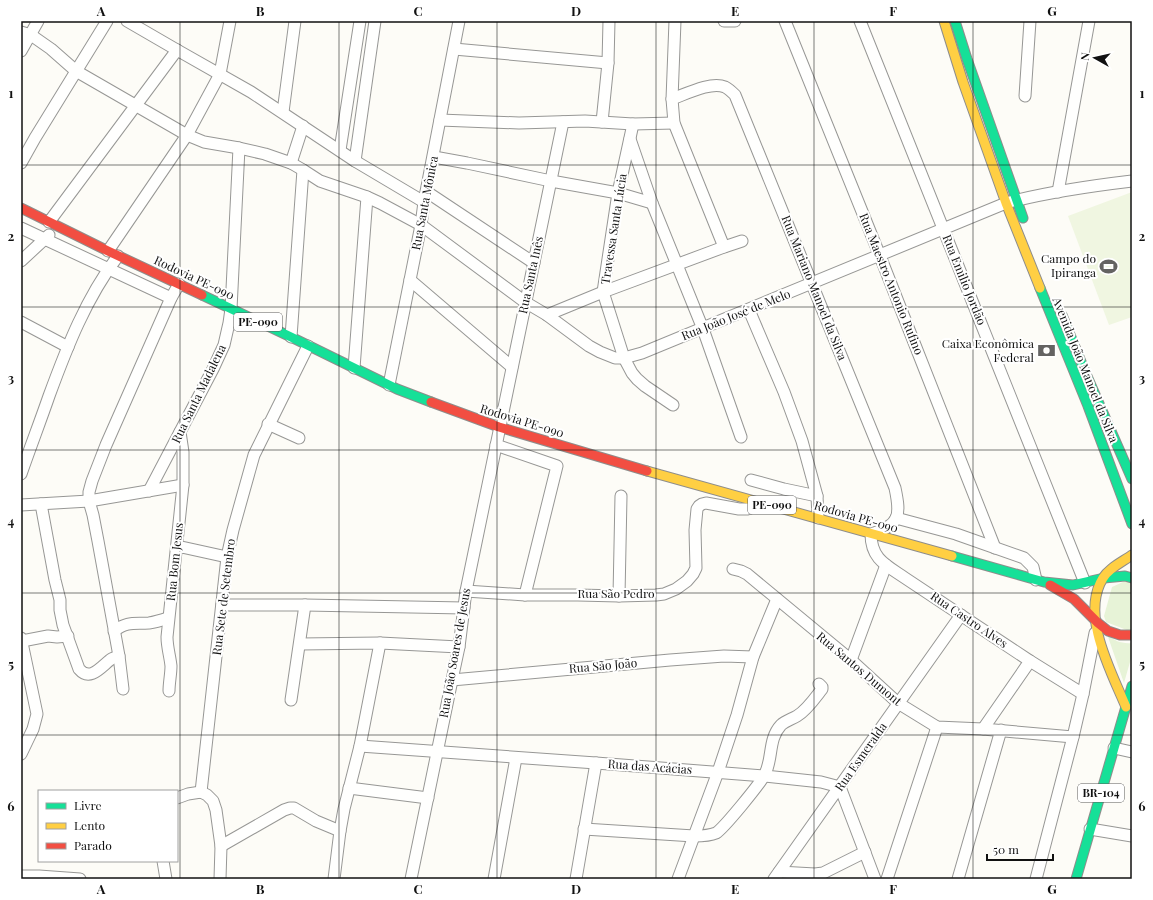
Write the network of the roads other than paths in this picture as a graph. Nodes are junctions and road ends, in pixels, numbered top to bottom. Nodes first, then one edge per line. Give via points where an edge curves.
1 (38, 21) edge
2 (107, 21) edge
3 (127, 21) edge
4 (230, 21) edge
5 (296, 21) edge
6 (360, 21) edge
7 (375, 21) edge
8 (459, 21) edge
9 (609, 21) edge
10 (675, 21) edge
11 (724, 21) edge
12 (734, 21) edge
13 (785, 21) edge
14 (860, 21) edge
15 (944, 21) edge
16 (955, 21) edge
17 (1030, 21) edge
18 (1090, 21) edge
19 (26, 33) edge
20 (454, 49) junction
21 (177, 50) junction
22 (21, 51) edge
23 (608, 63) junction
24 (76, 71) junction
25 (220, 74) junction
26 (1025, 96) dead end
27 (672, 99) junction
28 (136, 105) junction
29 (283, 112) junction
30 (440, 120) junction
31 (563, 122) junction
32 (602, 122) junction
33 (674, 123) junction
34 (633, 124) junction
35 (303, 126) junction
36 (188, 135) junction
37 (630, 139) junction
38 (239, 148) junction
39 (340, 150) junction
40 (434, 157) junction
41 (356, 161) junction
42 (21, 163) edge
43 (291, 163) junction
44 (303, 170) junction
45 (551, 181) junction
46 (1132, 181) edge
47 (1058, 192) junction
48 (618, 193) junction
49 (367, 197) junction
50 (426, 197) junction
51 (1011, 201) junction
52 (652, 203) junction
53 (21, 208) edge
54 (54, 224) junction
55 (421, 225) junction
56 (1026, 227) dead end
57 (21, 228) edge
58 (944, 228) junction
59 (45, 239) junction
60 (742, 241) dead end
61 (724, 247) junction
62 (1030, 247) junction
63 (113, 254) junction
64 (880, 256) junction
65 (21, 261) edge
66 (1039, 262) dead end
67 (534, 263) junction
68 (676, 265) junction
69 (108, 268) junction
70 (410, 280) junction
71 (179, 284) junction
72 (812, 284) junction
73 (603, 292) junction
74 (171, 298) junction
75 (525, 302) junction
76 (1058, 305) dead end
77 (231, 309) junction
78 (749, 310) junction
79 (547, 315) junction
80 (21, 322) edge
81 (702, 329) junction
82 (292, 337) junction
83 (308, 346) junction
84 (68, 347) junction
85 (624, 358) junction
86 (512, 367) junction
87 (354, 368) junction
88 (389, 385) junction
89 (673, 405) dead end
90 (268, 424) junction
91 (499, 427) junction
92 (180, 432) junction
93 (741, 437) dead end
94 (299, 438) dead end
95 (496, 445) junction
96 (21, 474) edge
97 (1132, 479) edge
98 (751, 480) dead end
99 (183, 485) junction
100 (149, 492) junction
101 (621, 496) dead end
102 (817, 496) junction
103 (89, 501) junction
104 (766, 503) junction
105 (41, 504) junction
106 (21, 505) edge
107 (818, 518) junction
108 (896, 518) junction
109 (1131, 521) edge
110 (871, 534) junction
111 (177, 546) junction
112 (995, 548) junction
113 (1132, 555) edge
114 (227, 557) junction
115 (886, 565) junction
116 (733, 569) dead end
117 (1104, 578) junction
118 (1132, 578) edge
119 (1040, 581) junction
120 (1085, 583) junction
121 (466, 591) junction
122 (525, 596) junction
123 (619, 596) junction
124 (777, 599) junction
125 (306, 604) junction
126 (222, 605) junction
127 (464, 608) junction
128 (961, 615) junction
129 (168, 618) junction
130 (1096, 623) junction
131 (114, 631) junction
132 (1132, 635) edge
133 (68, 636) junction
134 (21, 639) edge
135 (300, 644) junction
136 (380, 644) junction
137 (459, 646) junction
138 (119, 656) junction
139 (753, 656) junction
140 (851, 660) junction
141 (1030, 661) junction
142 (452, 680) junction
143 (819, 684) dead end
144 (1132, 686) edge
145 (123, 689) dead end
146 (169, 692) dead end
147 (1083, 694) junction
148 (291, 700) dead end
149 (898, 703) junction
150 (1126, 707) junction
151 (937, 726) junction
152 (983, 729) junction
153 (1001, 730) junction
154 (1073, 737) junction
155 (360, 746) junction
156 (1114, 748) junction
157 (438, 752) junction
158 (1132, 752) edge
159 (21, 754) edge
160 (516, 758) junction
161 (596, 762) junction
162 (718, 772) junction
163 (765, 776) junction
164 (840, 787) junction
165 (349, 788) junction
166 (201, 792) junction
167 (178, 798) edge
168 (428, 798) junction
169 (584, 828) junction
170 (1090, 829) junction
171 (340, 831) junction
172 (694, 836) junction
173 (1132, 836) edge
174 (221, 846) junction
175 (865, 852) junction
176 (163, 862) edge
177 (21, 876) edge
178 (777, 876) edge
179 (77, 878) edge
180 (166, 879) edge
181 (220, 879) edge
182 (334, 879) edge
183 (411, 879) edge
184 (494, 879) edge
185 (576, 879) edge
186 (678, 879) edge
187 (875, 879) edge
188 (887, 879) edge
189 (958, 879) edge
190 (1036, 879) edge
191 (1076, 879) edge

1 - 19 street
2 - 24 street
3 - 21 street
4 - 25 street
5 - 29 street
6 - 39 street
7 - 41 street
8 - 20 street, Rua Santa Mônica
9 - 23 street
10 - 27 street
11 - 12 street
13 - 64 street, Rua Maestro Antonio Rufino
14 - 58 street, Rua Emilio Jordão
15 - 51 main road, Avenida João Manoel da Silva via 963,82
16 - 51 main road, Avenida João Manoel da Silva
17 - 26 street
18 - 47 street
19 - 22 street
19 - 24 street via 52,48
20 - 23 street
20 - 30 street, Rua Santa Mônica
21 - 25 street
21 - 28 street
23 - 32 street
24 - 28 street
24 - 42 street
25 - 29 street
25 - 36 street
27 - 33 street
27 - 72 street, Rua Mariano Manoel da Silva via 708,86 727,87 735,95
28 - 36 street
28 - 54 street
29 - 35 street
30 - 31 street
30 - 40 street, Rua Santa Mônica
31 - 32 street
31 - 45 street, Rua Santa Inês
32 - 34 street
33 - 34 street
33 - 61 street
34 - 37 street, Travessa Santa Lúcia
35 - 39 street
35 - 43 street
36 - 38 street via 212,144
36 - 63 street
37 - 48 street, Travessa Santa Lúcia
37 - 52 street
38 - 43 street
38 - 77 street, Rua Santa Madalena
39 - 41 street
40 - 45 street
40 - 50 street, Rua Santa Mônica
41 - 50 street
43 - 44 street
44 - 49 street via 320,182
44 - 82 street
45 - 48 street
45 - 67 street, Rua Santa Inês
46 - 47 street, Rua João José de Melo
47 - 51 street, Rua João José de Melo
48 - 52 street
48 - 73 street, Travessa Santa Lúcia
49 - 55 street
49 - 87 street
50 - 55 street, Rua Santa Mônica
50 - 67 street
51 - 56 main road, Avenida João Manoel da Silva
51 - 58 street, Rua João José de Melo
51 - 62 main road, Avenida João Manoel da Silva
52 - 68 street
53 - 54 main road, Rodovia PE-090 / PE-090
54 - 59 street
54 - 63 main road, Rodovia PE-090 / PE-090
55 - 70 street, Rua Santa Mônica
55 - 75 street
57 - 59 street
58 - 64 street, Rua João José de Melo
58 - 120 street, Rua Emilio Jordão
59 - 65 street
59 - 69 street
60 - 61 street
61 - 68 street
62 - 66 main road, Avenida João Manoel da Silva
62 - 109 main road, Avenida João Manoel da Silva
63 - 69 street
63 - 71 main road, Rodovia PE-090 / PE-090
64 - 72 street, Rua João José de Melo
64 - 112 street, Rua Maestro Antonio Rufino
67 - 75 street, Rua Santa Inês
68 - 73 street
68 - 81 street
69 - 74 street
69 - 84 street
70 - 86 street
70 - 88 street, Rua Santa Mônica
71 - 74 street
71 - 77 main road, Rodovia PE-090 / PE-090
72 - 78 street, Rua João José de Melo
72 - 108 street, Rua Mariano Manoel da Silva via 895,488 898,502
73 - 79 street
73 - 85 street, Travessa Santa Lúcia
74 - 103 street via 103,453 92,481
75 - 79 street
75 - 86 street, Rua Santa Inês
76 - 97 main road, Avenida João Manoel da Silva
77 - 82 main road, Rodovia PE-090 / PE-090
77 - 92 street, Rua Santa Madalena via 224,344
78 - 81 street, Rua João José de Melo
78 - 102 street via 802,441
79 - 85 street via 589,346 615,358
80 - 84 street
81 - 85 street, Rua João José de Melo
81 - 93 street
82 - 83 main road, Rodovia PE-090 / PE-090
83 - 87 main road, Rodovia PE-090 / PE-090
83 - 90 street, Rua Sete de Setembro
84 - 96 street
85 - 89 street, Travessa Santa Lúcia via 632,373 645,386
86 - 91 street, Rua Santa Inês
87 - 88 main road, Rodovia PE-090 / PE-090
88 - 91 main road, Rodovia PE-090 / PE-090
90 - 94 street
90 - 114 street, Rua Sete de Setembro via 249,468
91 - 95 street, Rua João Soares de Jesus
91 - 104 main road, Rodovia PE-090 / PE-090
92 - 99 street, Rua Bom Jesus
92 - 100 street, Rua Santa Madalena
95 - 121 street, Rua João Soares de Jesus
95 - 122 street via 557,466
98 - 102 street
99 - 100 street
99 - 111 street, Rua Bom Jesus
100 - 103 street
101 - 123 street
102 - 107 street
103 - 105 street
103 - 131 street
104 - 107 main road, Rodovia PE-090 / PE-090
104 - 123 street, Rua São Pedro via 747,509 702,504 697,510 695,530 696,568 688,581 664,594
105 - 106 street
105 - 133 street via 59,591 63,625
107 - 110 main road, Rodovia PE-090 / PE-090
108 - 110 street via 890,526
108 - 112 street via 956,534
110 - 115 street, Rua Castro Alves via 873,549
110 - 119 main road, Rodovia PE-090 / PE-090
111 - 114 street
111 - 129 street, Rua Bom Jesus
112 - 119 street via 1024,558 1033,567
113 - 117 main road
114 - 126 street, Rua Sete de Setembro
115 - 128 street, Rua Castro Alves
115 - 140 street
116 - 124 street, Rua Santos Dumont via 747,574
117 - 118 main road, Rodovia PE-090 / PE-090
117 - 120 main road, Rodovia PE-090 / PE-090
117 - 130 main road via 1095,598
119 - 120 main road, Rodovia PE-090 / PE-090 via 1073,585
119 - 130 main road, Rodovia PE-090 / PE-090 via 1071,597
121 - 122 street, Rua São Pedro
121 - 127 street, Rua João Soares de Jesus
122 - 123 street, Rua São Pedro
124 - 139 street
124 - 140 street, Rua Santos Dumont
125 - 126 street
125 - 127 street
125 - 135 street
126 - 166 street, Rua Sete de Setembro
127 - 137 street, Rua João Soares de Jesus
128 - 141 street, Rua Castro Alves
128 - 149 street, Rua Esmeralda
129 - 131 street via 152,623 125,624
129 - 146 street, Rua Bom Jesus via 166,637 171,667
130 - 132 main road, Rodovia PE-090 / PE-090 via 1119,635
130 - 147 street
130 - 150 main road via 1104,653
131 - 138 street
133 - 134 street
133 - 138 street via 82,673 92,674
134 - 159 street via 37,714
135 - 136 street
135 - 148 street
136 - 137 street
136 - 155 street
137 - 142 street, Rua João Soares de Jesus
138 - 145 street
139 - 142 street, Rua São João via 670,660
139 - 162 street
140 - 149 street, Rua Santos Dumont
141 - 147 street, Rua Castro Alves
141 - 152 street
142 - 157 street, Rua João Soares de Jesus
143 - 163 street via 822,689 798,716 782,725 774,738
144 - 150 main road, BR-104
147 - 154 street
149 - 151 street, Rua Santos Dumont
149 - 164 street, Rua Esmeralda
150 - 156 main road, BR-104
151 - 152 street, Rua Santos Dumont
151 - 188 street
152 - 153 street, Rua Santos Dumont
153 - 154 street, Rua Santos Dumont
153 - 189 street
154 - 190 street
155 - 157 street, Rua das Acácias
155 - 165 street
156 - 158 street
156 - 170 main road, BR-104
157 - 160 street, Rua das Acácias
157 - 168 street, Rua João Soares de Jesus
160 - 161 street, Rua das Acácias
160 - 184 street
161 - 162 street, Rua das Acácias
161 - 169 street
162 - 163 street, Rua das Acácias
162 - 172 street
163 - 164 street, Rua das Acácias via 821,782
163 - 172 street via 717,832 706,836
164 - 175 street
164 - 178 street, Rua Esmeralda
165 - 168 street
165 - 171 street
166 - 167 street
166 - 174 street via 213,801
168 - 183 street, Rua João Soares de Jesus
169 - 172 street
169 - 185 street
170 - 173 street
170 - 191 main road, BR-104
171 - 174 street via 290,808
171 - 182 street
172 - 186 street
174 - 181 street
175 - 178 street via 823,873
175 - 187 street
176 - 180 street
177 - 179 street

